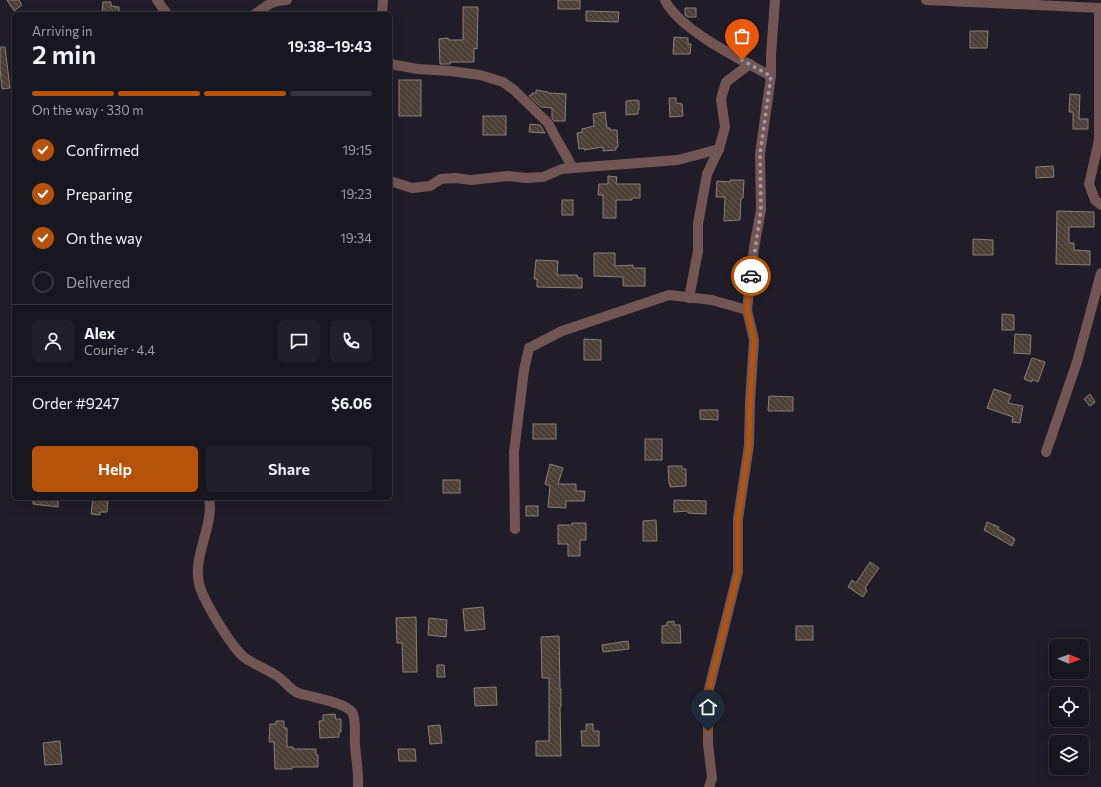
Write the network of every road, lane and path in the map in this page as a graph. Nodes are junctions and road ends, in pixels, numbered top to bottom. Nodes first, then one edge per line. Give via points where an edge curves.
1 (157, 0) edge
2 (287, 0) edge
3 (383, 0) edge
4 (665, 0) edge
5 (775, 0) edge
6 (926, 0) edge
7 (1059, 3) edge
8 (1100, 8) edge
9 (166, 12) edge
10 (258, 12) edge
11 (382, 12) edge
12 (392, 64) edge
13 (750, 64) junction
14 (771, 76) junction
15 (719, 149) junction
16 (573, 168) junction
17 (392, 182) edge
18 (1101, 205) edge
19 (1101, 273) edge
20 (689, 298) junction
21 (747, 310) junction
22 (1046, 452) dead end
23 (209, 500) edge
24 (515, 528) dead end
25 (358, 787) edge
26 (709, 787) edge

1 - 9 street
2 - 10 street via 274,1
3 - 11 street
4 - 13 street via 669,8 707,40
5 - 14 street
6 - 7 street
7 - 8 street
8 - 18 street via 1099,140 1089,184 1095,200
12 - 16 street via 480,75 503,82 548,123
13 - 14 street
13 - 15 street via 726,82 721,99 725,127
14 - 21 street via 760,154 761,210
15 - 16 street via 678,160
15 - 20 street via 707,174 698,224 698,251
16 - 17 street via 543,177 441,179 430,186 412,188
19 - 22 street via 1077,362
20 - 21 street via 712,300
20 - 24 street via 669,296 647,302 562,331 529,348 514,452
21 - 26 street via 754,340 749,445 738,519 738,572 708,693 708,744 712,778
23 - 25 street via 211,508 198,569 200,589 230,642 245,657 278,676 296,692 348,708 353,714

